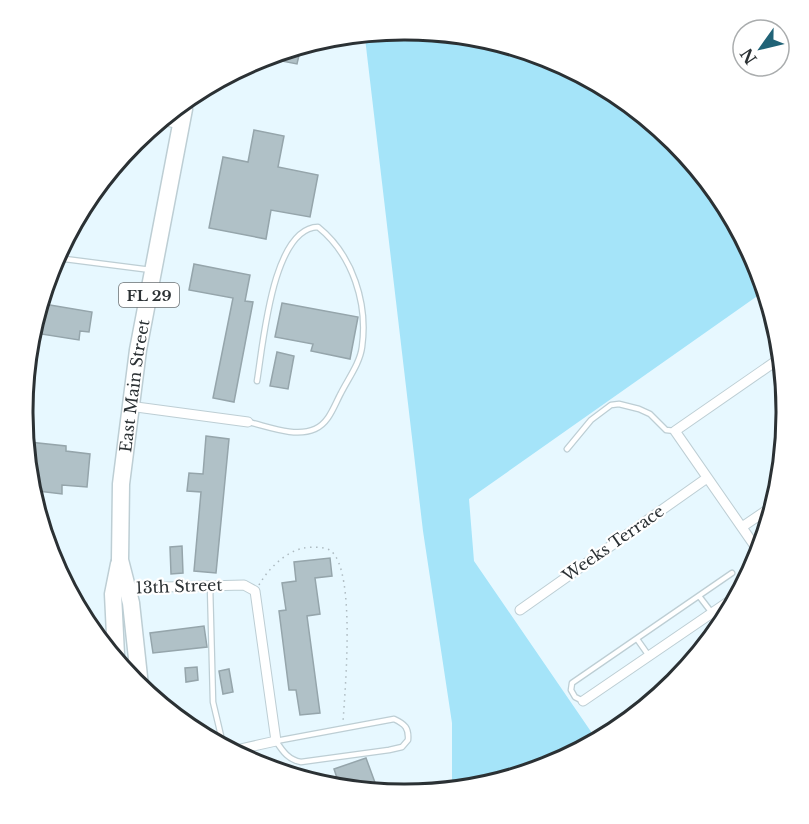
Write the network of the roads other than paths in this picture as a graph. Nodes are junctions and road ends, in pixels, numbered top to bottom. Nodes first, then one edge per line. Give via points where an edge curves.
1 (177, 118) edge
2 (66, 259) edge
3 (153, 271) junction
4 (773, 362) edge
5 (257, 381) dead end
6 (129, 406) junction
7 (248, 422) joint
8 (675, 431) junction
9 (567, 449) dead end
10 (707, 478) junction
11 (761, 514) edge
12 (742, 527) junction
13 (752, 542) edge
14 (732, 573) dead end
15 (210, 586) junction
16 (121, 588) junction
17 (699, 596) junction
18 (720, 608) edge
19 (520, 610) dead end
20 (712, 613) junction
21 (109, 636) edge
22 (637, 639) junction
23 (649, 656) junction
24 (137, 669) edge
25 (583, 701) joint
26 (221, 735) edge
27 (276, 741) junction
28 (246, 748) edge

1 - 3 highway, East Main Street / FL 29
2 - 3 lane
3 - 6 highway, East Main Street / FL 29
4 - 8 street
5 - 7 lane via 280,262 293,242 311,227 318,227 341,253 357,282 362,347 358,361 327,421 318,428 294,432
6 - 7 street
6 - 16 highway, East Main Street / FL 29 via 121,484
8 - 9 lane via 666,430 639,409 611,405 591,420
8 - 10 street
10 - 12 street
10 - 19 street, Weeks Terrace
11 - 12 street
12 - 13 street
14 - 17 lane
15 - 16 street, 13th Street
15 - 26 lane via 213,702
15 - 27 street, 13th Street via 244,585 255,591
16 - 21 highway, East Main Street / FL 29
16 - 24 highway, East Main Street / FL 29
17 - 20 lane
17 - 22 lane
18 - 20 street
20 - 23 street
22 - 23 lane
22 - 25 lane via 572,683 575,697
23 - 25 street
27 - 27 lane via 393,719 404,724 409,732 402,747 312,763 294,761
27 - 28 street

